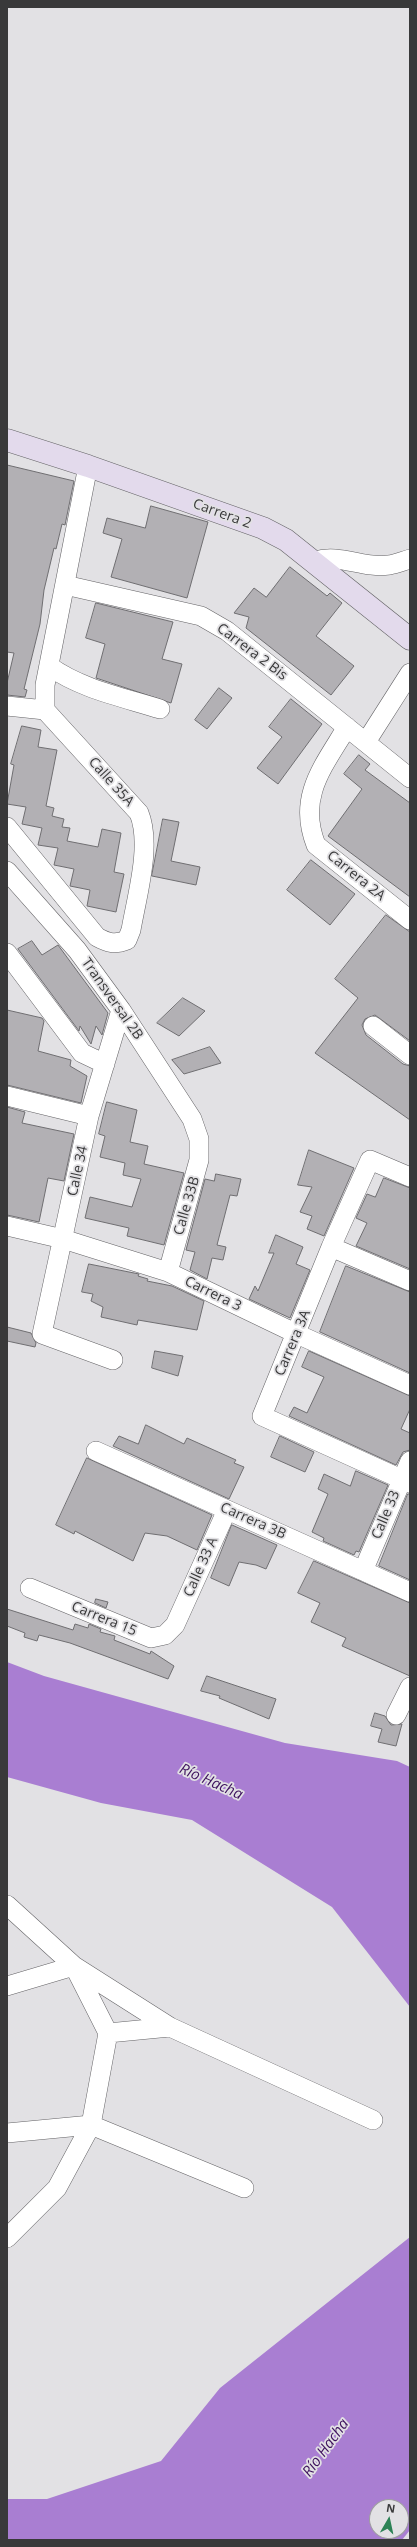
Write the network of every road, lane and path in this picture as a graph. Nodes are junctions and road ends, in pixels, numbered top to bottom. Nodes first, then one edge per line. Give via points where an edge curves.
1 (7, 440) edge
2 (88, 466) junction
3 (410, 560) edge
4 (315, 562) junction
5 (65, 585) junction
6 (410, 639) edge
7 (49, 666) junction
8 (410, 674) edge
9 (7, 706) edge
10 (160, 709) dead end
11 (45, 710) junction
12 (347, 727) junction
13 (366, 742) junction
14 (410, 778) edge
15 (7, 827) edge
16 (7, 871) edge
17 (410, 920) edge
18 (7, 953) edge
19 (121, 1010) junction
20 (373, 1026) dead end
21 (410, 1055) edge
22 (105, 1064) junction
23 (7, 1096) edge
24 (89, 1116) junction
25 (199, 1139) joint
26 (410, 1177) edge
27 (7, 1226) edge
28 (64, 1239) junction
29 (331, 1247) junction
30 (168, 1272) junction
31 (410, 1281) edge
32 (297, 1334) junction
33 (113, 1360) dead end
34 (410, 1384) edge
35 (96, 1451) dead end
36 (410, 1461) edge
37 (406, 1481) edge
38 (227, 1510) junction
39 (363, 1571) junction
40 (30, 1588) dead end
41 (410, 1592) edge
42 (175, 1625) joint
43 (410, 1687) edge
44 (396, 1715) dead end
45 (7, 1905) edge
46 (74, 1966) junction
47 (7, 1986) edge
48 (170, 2028) junction
49 (108, 2033) junction
50 (373, 2120) dead end
51 (92, 2125) junction
52 (7, 2133) edge
53 (244, 2188) dead end
54 (7, 2238) edge

1 - 2 street, Carrera 2
2 - 4 street, Carrera 2 via 263,528 286,540
2 - 5 street
3 - 4 street via 389,565 366,564 336,558
4 - 6 street, Carrera 2
5 - 7 street
5 - 12 street, Carrera 2 Bis via 201,616 227,631
7 - 10 street via 64,677 81,684
7 - 11 street via 45,685
8 - 13 street
9 - 11 street
11 - 15 street, Calle 35A via 139,813 144,825 145,842 131,930 127,940 108,943 97,937
12 - 13 street, Carrera 2 Bis
12 - 17 street, Carrera 2A via 317,778 309,809 309,827 316,845
13 - 14 street, Carrera 2 Bis
16 - 19 street, Transversal 2B via 77,950
18 - 22 street via 82,1053
19 - 22 street, Calle 34
19 - 25 street, Transversal 2B via 192,1119
20 - 21 street
22 - 24 street, Calle 34
23 - 24 street
24 - 28 street, Calle 34
25 - 30 street, Calle 33B via 199,1160
26 - 29 street, Carrera 3A via 370,1160
27 - 28 street, Carrera 3
28 - 30 street, Carrera 3
28 - 33 street, Calle 34 via 42,1334
29 - 31 street
29 - 32 street, Carrera 3A
30 - 32 street, Carrera 3
32 - 34 street, Carrera 3
32 - 37 street, Carrera 3A via 262,1416
35 - 38 street, Carrera 3B
36 - 37 street, Calle 33
37 - 39 street, Calle 33
38 - 39 street, Carrera 3B
38 - 42 street, Calle 33 A
39 - 41 street, Carrera 3B
40 - 42 street, Carrera 15 via 151,1638 165,1635
43 - 44 street
45 - 46 street
46 - 47 street
46 - 48 street
46 - 49 street
48 - 49 street
48 - 50 street
49 - 51 street
51 - 52 street
51 - 53 street
51 - 54 street via 57,2188

